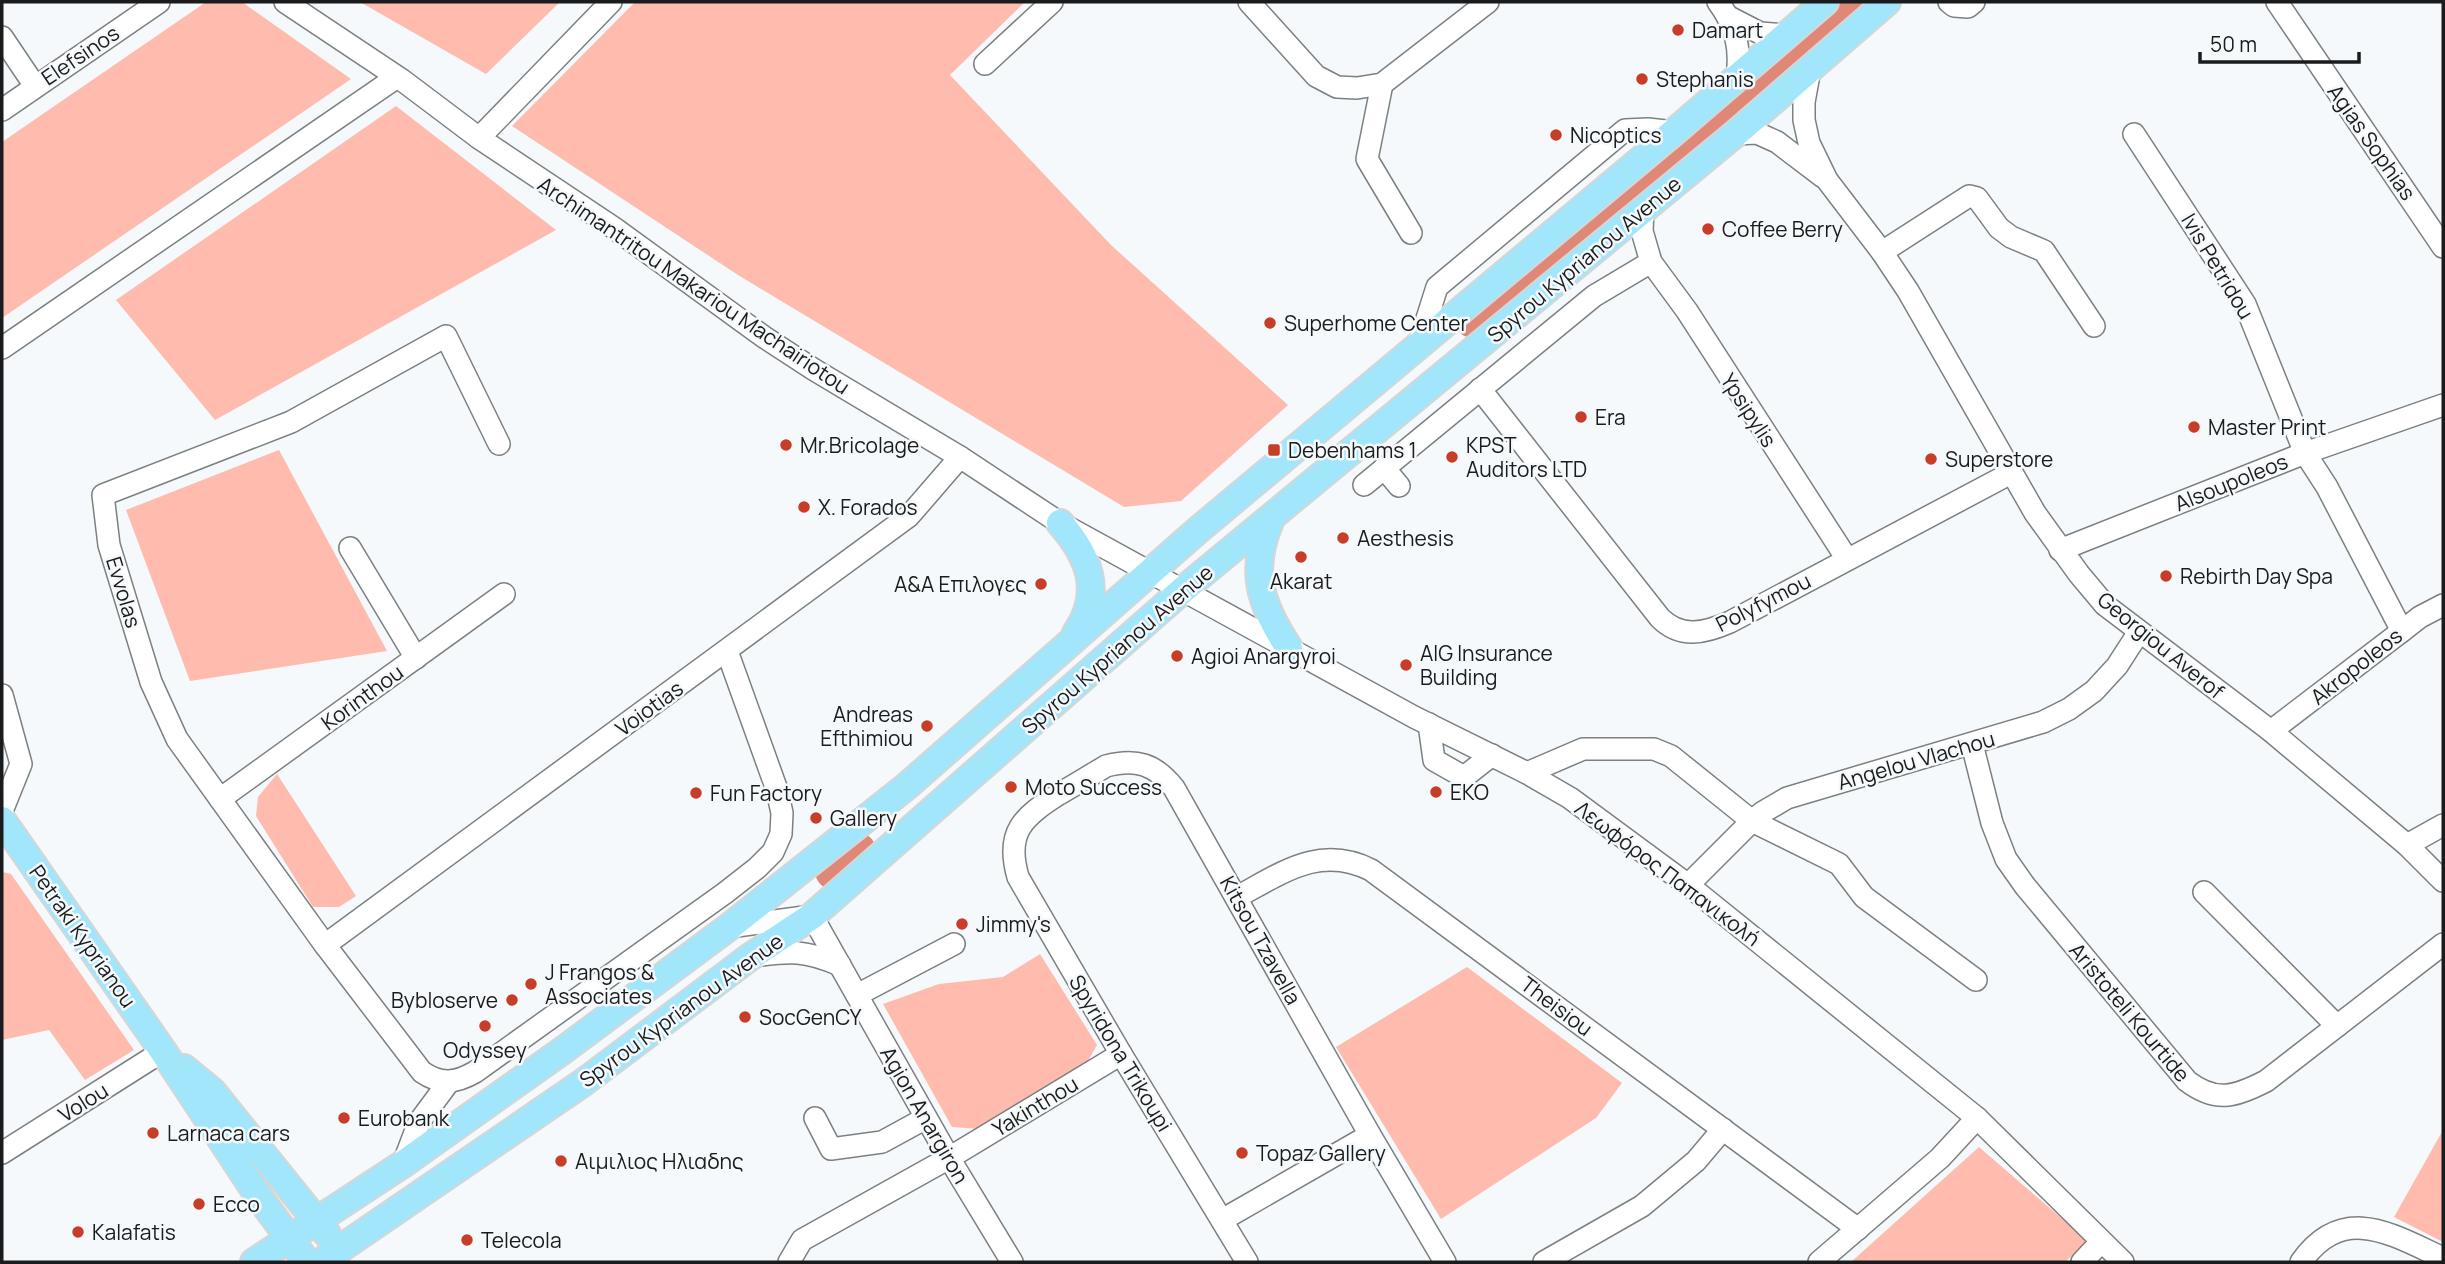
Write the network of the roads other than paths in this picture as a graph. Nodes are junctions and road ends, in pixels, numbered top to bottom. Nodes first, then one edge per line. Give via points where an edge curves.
1 (159, 2) edge
2 (285, 2) edge
3 (611, 2) edge
4 (1052, 2) edge
5 (1249, 2) edge
6 (1488, 2) edge
7 (1825, 2) edge
8 (1887, 2) edge
9 (1949, 2) edge
10 (1974, 2) edge
11 (2277, 2) edge
12 (1724, 10) edge
13 (1786, 35) junction
14 (2, 37) edge
15 (985, 64) dead end
16 (1810, 69) junction
17 (397, 77) junction
18 (1737, 78) junction
19 (1382, 84) junction
20 (35, 86) junction
21 (2, 110) edge
22 (1735, 134) junction
23 (2134, 134) dead end
24 (479, 138) junction
25 (1827, 180) junction
26 (1643, 210) junction
27 (2436, 221) edge
28 (1412, 233) dead end
29 (2443, 247) edge
30 (1882, 252) junction
31 (1651, 262) junction
32 (2094, 326) dead end
33 (2, 348) edge
34 (1480, 389) junction
35 (2443, 405) edge
36 (499, 444) dead end
37 (2305, 453) junction
38 (960, 457) junction
39 (1384, 468) junction
40 (2011, 473) junction
41 (1364, 485) dead end
42 (1399, 486) dead end
43 (1271, 517) junction
44 (1060, 523) junction
45 (350, 548) dead end
46 (2060, 550) junction
47 (1847, 559) junction
48 (1151, 571) junction
49 (1184, 589) junction
50 (504, 594) dead end
51 (2443, 605) edge
52 (2402, 631) junction
53 (2139, 632) junction
54 (1071, 640) junction
55 (1289, 648) junction
56 (727, 651) junction
57 (415, 659) junction
58 (2, 695) edge
59 (1429, 724) junction
60 (2271, 731) junction
61 (1972, 744) junction
62 (1492, 755) junction
63 (1527, 773) junction
64 (220, 799) junction
65 (2, 811) edge
66 (2, 820) edge
67 (1752, 821) junction
68 (2443, 825) edge
69 (1015, 837) joint
70 (2407, 845) junction
71 (2443, 881) edge
72 (1688, 885) junction
73 (2204, 892) dead end
74 (1237, 897) junction
75 (812, 916) junction
76 (729, 927) junction
77 (954, 944) dead end
78 (2443, 944) edge
79 (325, 945) junction
80 (750, 957) junction
81 (840, 965) junction
82 (1976, 980) dead end
83 (857, 995) junction
84 (2337, 1026) junction
85 (163, 1051) junction
86 (1121, 1054) junction
87 (448, 1083) junction
88 (814, 1118) dead end
89 (926, 1118) junction
90 (1977, 1118) junction
91 (1723, 1129) junction
92 (1370, 1135) junction
93 (2, 1153) edge
94 (949, 1158) junction
95 (403, 1164) junction
96 (317, 1220) junction
97 (1222, 1220) junction
98 (1858, 1229) junction
99 (289, 1239) junction
100 (2101, 1242) junction
101 (336, 1258) edge
102 (2443, 1258) edge
103 (1004, 1259) edge
104 (254, 1262) edge
105 (307, 1262) edge
106 (789, 1262) edge
107 (1247, 1262) edge
108 (1445, 1262) edge
109 (1544, 1262) edge
110 (1819, 1262) edge
111 (2081, 1262) edge
112 (2123, 1262) edge
113 (2301, 1262) edge

1 - 20 street, Elefsinos
2 - 17 street, Archimantritou Makariou Machairiotou
3 - 24 street
4 - 15 street
5 - 19 street via 1316,76 1337,87
6 - 19 street
7 - 13 main road, Spyrou Kyprianou Avenue
8 - 16 main road, Spyrou Kyprianou Avenue
9 - 10 street via 1968,8
11 - 27 street, Agias Sophias
12 - 13 street via 1760,33
12 - 18 street via 1740,51
13 - 18 main road, Spyrou Kyprianou Avenue
14 - 20 street
16 - 22 main road, Spyrou Kyprianou Avenue
16 - 25 street, Georgiou Averof via 1804,120 1809,143
17 - 24 street, Archimantritou Makariou Machairiotou
17 - 33 street
18 - 48 main road, Spyrou Kyprianou Avenue
19 - 28 street via 1367,159
20 - 21 street, Elefsinos
22 - 25 street, Georgiou Averof via 1758,134 1777,142
22 - 26 main road, Spyrou Kyprianou Avenue
23 - 37 street, Ivis Petridou via 2245,304
24 - 38 street, Archimantritou Makariou Machairiotou via 764,337
25 - 30 street, Georgiou Averof
26 - 31 street, Ypsipylis via 1642,231
26 - 43 main road, Spyrou Kyprianou Avenue
27 - 29 street, Agias Sophias
30 - 32 street via 1969,196 1977,198 1999,228 2044,251
30 - 40 street, Georgiou Averof
31 - 34 street via 1594,296
31 - 47 street, Ypsipylis
34 - 39 street
34 - 47 street, Polyfymou via 1660,618 1676,630 1699,632 1730,622
35 - 37 street, Alsoupoleos
36 - 64 street, EvvoIas via 446,336 291,422 103,495 109,545 151,682 177,739
37 - 46 street, Alsoupoleos
37 - 52 street, Ivis Petridou
38 - 44 street, Archimantritou Makariou Machairiotou
38 - 56 street, Voiotias via 909,516
39 - 41 street
39 - 42 street
40 - 46 street, Georgiou Averof
40 - 47 street, Polyfymou
43 - 49 main road, Spyrou Kyprianou Avenue
43 - 55 main road via 1258,569 1269,614
44 - 48 street, Archimantritou Makariou Machairiotou
44 - 54 main road via 1081,549 1090,578 1088,607
45 - 57 street
46 - 53 street, Georgiou Averof via 2105,605
48 - 49 street, Λεωφόρος Παπανικολή
48 - 54 main road, Spyrou Kyprianou Avenue
49 - 55 street, Λεωφόρος Παπανικολή
49 - 75 main road, Spyrou Kyprianou Avenue
50 - 57 street, Korinthou
51 - 52 street, Akropoleos
52 - 60 street, Akropoleos
53 - 60 street, Georgiou Averof
53 - 61 street, Angelou Vlachou via 2106,680 2081,702 2043,722
54 - 76 main road, Spyrou Kyprianou Avenue via 907,786
55 - 59 street, Λεωφόρος Παπανικολή
56 - 79 street, Voiotias
56 - 87 street via 780,803 781,834 773,852 725,893 475,1072
57 - 64 street, Korinthou
58 - 65 street via 20,764
59 - 62 street, Λεωφόρος Παπανικολή
59 - 62 street via 1434,760 1464,777
60 - 70 street, Georgiou Averof
61 - 67 street, Angelou Vlachou via 1799,794
61 - 84 street, Aristoteli Kourtide via 2006,859 2186,1081 2201,1092 2225,1097 2247,1091
62 - 63 street, Λεωφόρος Παπανικολή
63 - 67 street via 1583,749 1654,749 1671,756
63 - 72 street, Λεωφόρος Παπανικολή via 1570,798
64 - 79 street, EvvoIas
66 - 85 main road, Petraki Kyprianou
67 - 72 street, Angelou Vlachou
67 - 82 street via 1839,864 1864,897
68 - 70 street
69 - 74 street, Kitsou Tzavella via 1037,808 1106,766 1144,763 1157,769 1174,788
69 - 86 street, Spyridona Trikoupi via 1018,877
70 - 71 street, Georgiou Averof
72 - 90 street, Λεωφόρος Παπανικολή
73 - 84 street
74 - 91 street, Theisiou via 1301,864 1326,859 1359,864 1385,878
74 - 92 street, Kitsou Tzavella
75 - 76 street
75 - 80 main road, Spyrou Kyprianou Avenue
75 - 81 street, Agion Anargiron
76 - 95 main road, Spyrou Kyprianou Avenue
77 - 83 street
78 - 84 street, Aristoteli Kourtide
79 - 87 street, EvvoIas via 422,1072
80 - 81 street via 799,952
80 - 101 main road, Spyrou Kyprianou Avenue
81 - 83 street, Agion Anargiron
83 - 89 street, Agion Anargiron
85 - 93 street, Volou
85 - 96 main road, Petraki Kyprianou via 212,1091
85 - 99 main road, Petraki Kyprianou
86 - 94 street, Yakinthou
86 - 97 street, Spyridona Trikoupi
87 - 95 street via 419,1122
88 - 89 street via 831,1149 882,1142
89 - 94 street, Agion Anargiron
90 - 98 street via 1940,1158
90 - 100 street, Λεωφόρος Παπανικολή
91 - 98 street, Theisiou
91 - 109 street via 1696,1161 1642,1206
92 - 97 street
92 - 108 street, Kitsou Tzavella
94 - 103 street, Agion Anargiron
94 - 106 street, Yakinthou via 802,1240
95 - 96 main road, Spyrou Kyprianou Avenue
96 - 99 main road, Spyrou Kyprianou Avenue
96 - 101 main road, Petraki Kyprianou
97 - 107 street, Spyridona Trikoupi
98 - 110 street
99 - 104 main road, Spyrou Kyprianou Avenue
99 - 105 main road, Petraki Kyprianou
100 - 111 street
100 - 112 street, Λεωφόρος Παπανικολή
102 - 113 street via 2386,1232 2360,1227 2326,1237

